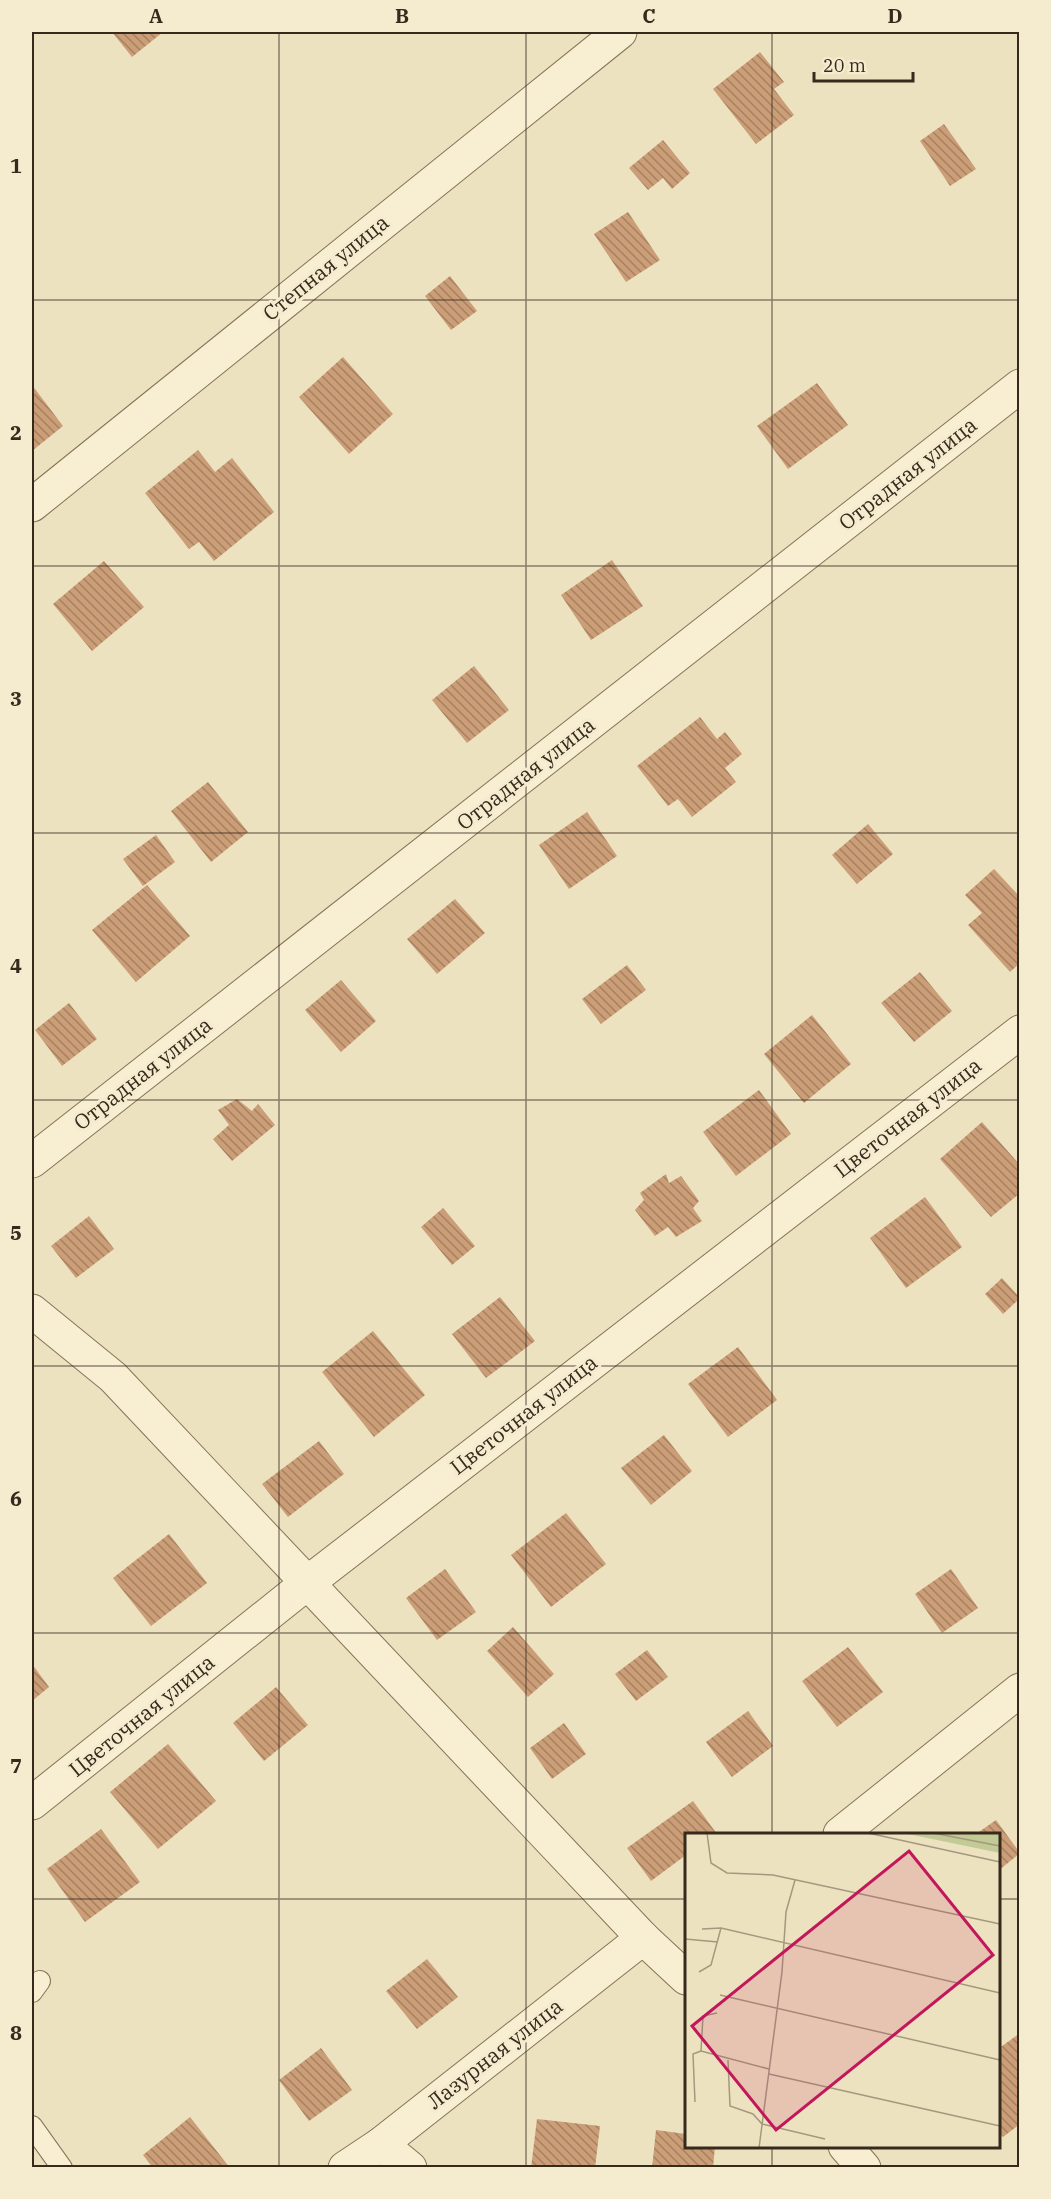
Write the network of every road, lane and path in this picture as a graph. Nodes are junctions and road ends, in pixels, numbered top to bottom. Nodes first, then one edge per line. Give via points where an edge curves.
1 (620, 32) edge
2 (1020, 386) edge
3 (32, 505) edge
4 (1020, 1032) edge
5 (32, 1161) edge
6 (32, 1311) edge
7 (306, 1584) junction
8 (1020, 1690) edge
9 (32, 1803) edge
10 (841, 1833) edge
11 (643, 1938) junction
12 (683, 1967) edge
13 (32, 2126) edge
14 (381, 2144) junction
15 (847, 2148) edge
16 (62, 2168) edge
17 (345, 2168) edge
18 (410, 2168) edge
19 (864, 2168) edge

1 - 3 street, Степная улица
2 - 5 street, Отрадная улица
4 - 7 street, Цветочная улица
6 - 7 street via 113,1377
7 - 9 street, Цветочная улица
7 - 11 street
8 - 10 street
11 - 12 street
11 - 14 street, Лазурная улица
13 - 16 lane
14 - 17 street, Лазурная улица
14 - 18 street
15 - 19 street

